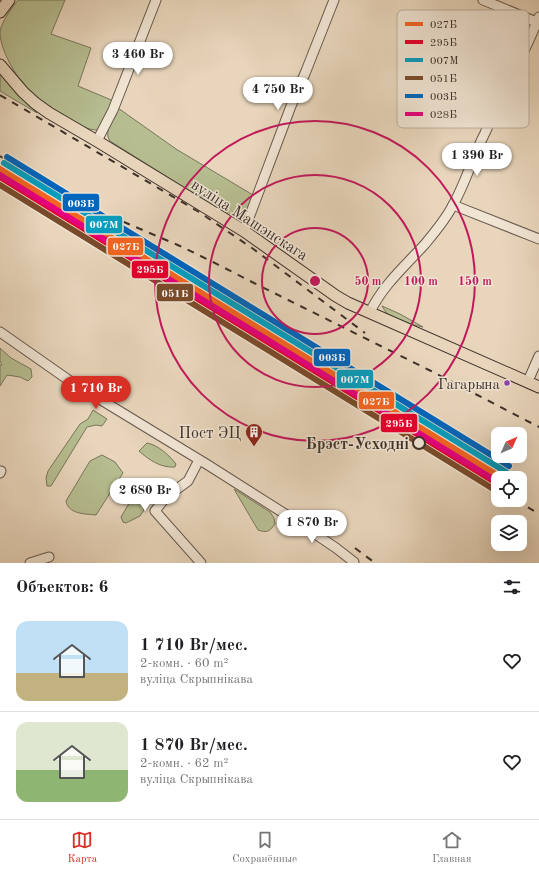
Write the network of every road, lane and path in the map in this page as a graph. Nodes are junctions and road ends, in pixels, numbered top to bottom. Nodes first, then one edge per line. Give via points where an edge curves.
1 (156, 0) edge
2 (334, 0) edge
3 (483, 0) edge
4 (4, 6) edge
5 (509, 10) edge
6 (0, 18) edge
7 (538, 21) edge
8 (529, 40) edge
9 (2, 66) edge
10 (487, 128) edge
11 (98, 142) junction
12 (453, 205) junction
13 (244, 230) junction
14 (539, 239) edge
15 (370, 312) junction
16 (0, 332) edge
17 (539, 356) edge
18 (528, 381) junction
19 (539, 387) edge
20 (199, 460) junction
21 (49, 557) dead end
22 (354, 562) dead end
23 (30, 563) edge
24 (201, 563) edge

1 - 11 street
2 - 13 street
3 - 5 street
4 - 6 main road
7 - 8 street
9 - 11 main road, вуліца Машэнскага via 23,92 41,108
10 - 12 street
11 - 13 main road, вуліца Машэнскага
12 - 14 street
12 - 15 street via 424,245 381,292
13 - 15 main road, вуліца Машэнскага via 326,290
15 - 18 main road, вуліца Машэнскага
16 - 20 street via 70,381
17 - 18 street
18 - 19 main road, вуліца Машэнскага
20 - 22 street via 293,519
20 - 24 street via 188,481 166,497 155,511
21 - 23 street

